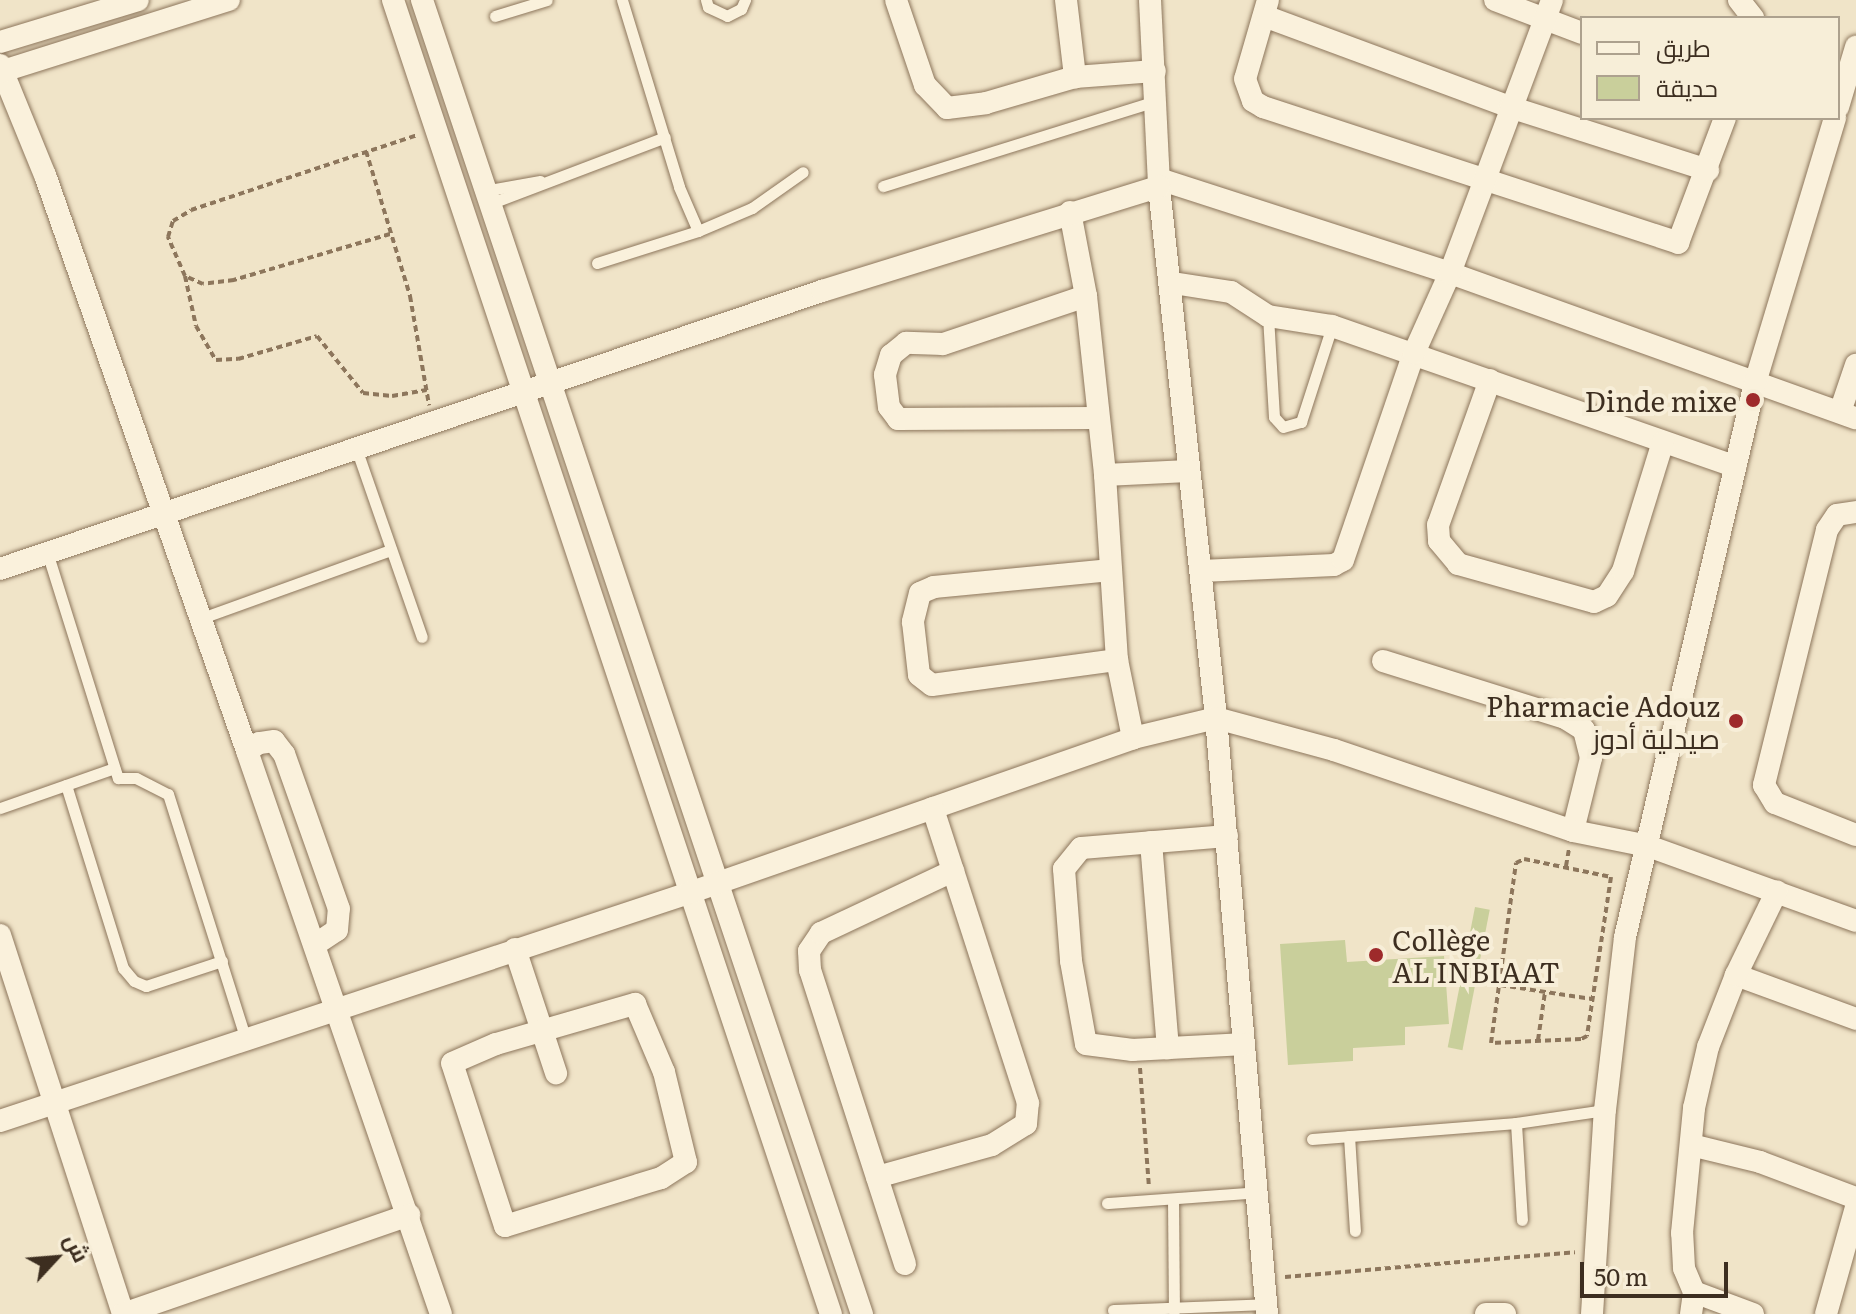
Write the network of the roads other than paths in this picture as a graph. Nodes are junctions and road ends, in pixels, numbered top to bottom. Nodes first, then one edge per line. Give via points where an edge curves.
1 (229, 0) edge
2 (393, 0) edge
3 (422, 0) edge
4 (547, 0) edge
5 (622, 0) edge
6 (706, 0) edge
7 (745, 0) edge
8 (896, 0) edge
9 (1066, 0) edge
10 (1150, 0) edge
11 (1495, 0) edge
12 (1739, 0) edge
13 (129, 1) edge
14 (1266, 8) edge
15 (1548, 10) edge
16 (495, 16) dead end
17 (1751, 16) edge
18 (1580, 32) edge
19 (0, 42) edge
20 (1856, 47) edge
21 (1, 69) edge
22 (1155, 71) junction
23 (1075, 77) junction
24 (1840, 100) edge
25 (1156, 101) junction
26 (1510, 107) junction
27 (1724, 120) edge
28 (1834, 120) edge
29 (665, 137) junction
30 (1708, 170) junction
31 (803, 172) dead end
32 (1485, 179) junction
33 (1159, 183) junction
34 (883, 186) dead end
35 (487, 198) junction
36 (1070, 212) junction
37 (698, 231) junction
38 (597, 263) dead end
39 (1450, 273) junction
40 (1173, 283) junction
41 (1086, 296) junction
42 (1268, 316) junction
43 (1332, 326) junction
44 (1414, 353) junction
45 (1856, 365) edge
46 (1490, 380) junction
47 (1755, 383) junction
48 (549, 386) junction
49 (524, 394) junction
50 (1848, 415) edge
51 (1095, 418) junction
52 (1663, 442) junction
53 (356, 448) junction
54 (1735, 466) junction
55 (1188, 471) junction
56 (1105, 475) junction
57 (161, 512) junction
58 (1856, 512) edge
59 (391, 550) junction
60 (47, 552) junction
61 (0, 569) edge
62 (1111, 570) junction
63 (1201, 571) junction
64 (199, 619) junction
65 (422, 637) dead end
66 (1117, 660) junction
67 (1383, 661) dead end
68 (1216, 718) junction
69 (1133, 738) junction
70 (247, 751) junction
71 (114, 768) junction
72 (66, 785) junction
73 (0, 808) edge
74 (933, 808) junction
75 (1573, 831) junction
76 (1856, 835) edge
77 (1227, 836) junction
78 (1151, 842) junction
79 (1648, 846) junction
80 (953, 871) junction
81 (717, 883) junction
82 (1777, 891) junction
83 (689, 893) junction
84 (1856, 921) edge
85 (0, 935) edge
86 (316, 944) junction
87 (515, 949) junction
88 (222, 961) junction
89 (1736, 975) junction
90 (340, 1009) junction
91 (1856, 1019) edge
92 (541, 1030) junction
93 (247, 1040) junction
94 (1244, 1044) junction
95 (1168, 1048) junction
96 (556, 1073) dead end
97 (55, 1105) junction
98 (1605, 1110) junction
99 (0, 1121) edge
100 (1516, 1123) junction
101 (1349, 1136) junction
102 (1312, 1139) dead end
103 (1691, 1145) junction
104 (877, 1177) junction
105 (1259, 1192) junction
106 (1856, 1198) edge
107 (1173, 1199) junction
108 (1107, 1203) dead end
109 (1856, 1207) edge
110 (409, 1215) junction
111 (1522, 1220) dead end
112 (1355, 1231) dead end
113 (905, 1264) dead end
114 (1693, 1303) edge
115 (1267, 1309) edge
116 (1113, 1310) dead end
117 (1174, 1311) junction
118 (123, 1314) edge
119 (441, 1314) edge
120 (831, 1314) edge
121 (862, 1314) edge
122 (1486, 1314) edge
123 (1505, 1314) edge
124 (1592, 1314) edge
125 (1753, 1314) edge
126 (1826, 1314) edge

1 - 21 street
2 - 49 street
3 - 35 street
4 - 16 lane
5 - 29 lane
6 - 7 lane via 708,7 727,16 741,9
8 - 23 street via 925,85 947,108 986,103
9 - 23 street
10 - 22 street
11 - 15 street
12 - 17 street
13 - 19 street
14 - 26 street
14 - 32 street via 1245,79 1253,101
15 - 18 street
15 - 26 street
20 - 24 street
21 - 57 street via 45,175
22 - 23 street
22 - 25 street
25 - 33 street
25 - 34 lane
26 - 30 street
26 - 32 street
27 - 30 street
28 - 47 street
29 - 35 lane
29 - 37 lane
30 - 32 street via 1678,243
31 - 37 lane via 752,208
32 - 39 street
33 - 36 street
33 - 39 street
33 - 40 street
35 - 48 street
36 - 41 street
36 - 48 street
37 - 38 lane
39 - 44 street
39 - 47 street
40 - 42 street via 1231,292
40 - 55 street
41 - 51 street
41 - 51 street via 943,344 906,343 891,355 885,375 889,407 898,419
42 - 43 street
42 - 43 lane via 1274,417 1283,427 1301,422
43 - 44 street
44 - 46 street
44 - 63 street via 1343,560 1334,565
45 - 50 street
46 - 52 street
46 - 52 street via 1438,525 1439,541 1458,564 1594,602 1607,596 1623,571
47 - 50 street
47 - 54 street
48 - 49 street
48 - 81 street
49 - 53 street
49 - 83 street
51 - 56 street
52 - 54 street
53 - 57 street
53 - 59 lane
54 - 79 street
55 - 56 street
55 - 63 street
56 - 62 street
57 - 60 street
57 - 64 street
58 - 76 street via 1837,515 1827,530 1764,785 1775,803
59 - 64 lane
59 - 65 lane
60 - 61 street
60 - 71 lane
62 - 66 street
62 - 66 street via 934,587 920,593 913,607 915,654 919,675 932,685
63 - 68 street
64 - 70 street
66 - 69 street
67 - 75 street via 1565,718 1584,730 1591,758
68 - 69 street
68 - 75 street via 1307,741
68 - 77 street
69 - 74 street
70 - 86 street
70 - 86 street via 274,741 296,782 340,920 337,930
71 - 72 lane
71 - 88 lane via 118,778 136,778 168,794
72 - 73 lane
72 - 88 lane via 123,968 134,981 146,986
74 - 80 street
74 - 81 street
75 - 79 street
77 - 78 street
77 - 94 street
78 - 95 street
78 - 95 street via 1091,845 1073,855 1064,869 1081,1036 1095,1048
79 - 82 street
79 - 98 street via 1625,937
80 - 104 street via 821,933 809,951 810,970
80 - 104 street via 1028,1103 1026,1124 992,1145
81 - 83 street
81 - 121 street
82 - 84 street
82 - 89 street
83 - 87 street
83 - 120 street
85 - 97 street
86 - 90 street
87 - 90 street
87 - 92 street
88 - 93 lane
89 - 91 street
89 - 103 street via 1701,1072
90 - 93 street
90 - 110 street
92 - 92 street via 638,1007 664,1072 687,1156 661,1178 508,1227 487,1183 451,1066
92 - 96 street
93 - 97 street
94 - 95 street
94 - 105 street
97 - 99 street
97 - 118 street
98 - 100 lane
98 - 124 street
100 - 101 lane
100 - 111 lane
101 - 102 lane
101 - 112 lane
103 - 106 street via 1760,1162
103 - 114 street via 1683,1257
104 - 113 street
105 - 107 lane
105 - 115 street
107 - 108 lane
107 - 117 lane
109 - 126 street
110 - 118 street
110 - 119 street
114 - 125 street
115 - 117 lane
116 - 117 lane
122 - 123 street

